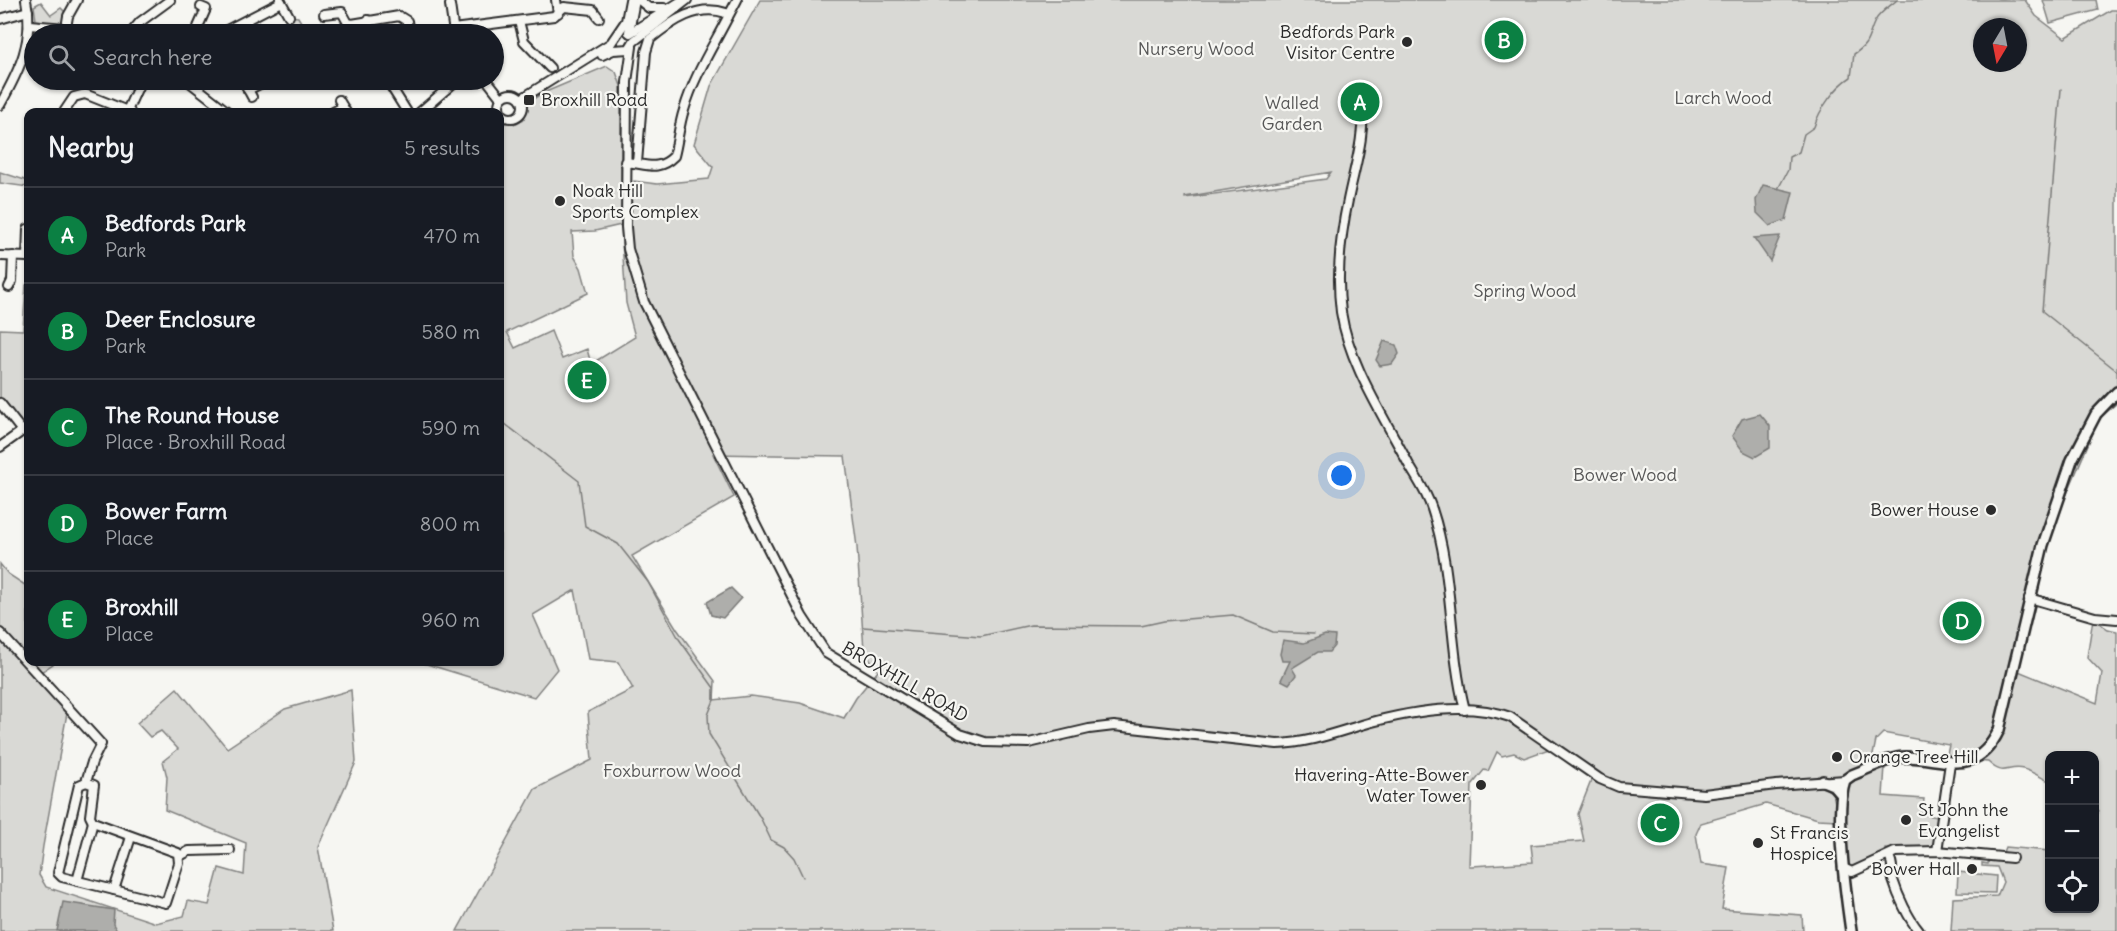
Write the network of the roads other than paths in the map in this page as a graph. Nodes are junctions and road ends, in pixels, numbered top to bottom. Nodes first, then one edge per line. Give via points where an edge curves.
1 (26, 0) edge
2 (77, 0) edge
3 (170, 0) edge
4 (556, 0) edge
5 (630, 0) edge
6 (637, 0) edge
7 (685, 0) edge
8 (737, 0) edge
9 (281, 1) edge
10 (450, 5) dead end
11 (201, 7) dead end
12 (667, 8) junction
13 (28, 11) junction
14 (558, 13) junction
15 (324, 14) dead end
16 (289, 16) dead end
17 (728, 17) junction
18 (599, 18) dead end
19 (0, 19) edge
20 (368, 20) junction
21 (246, 21) junction
22 (519, 21) junction
23 (29, 24) edge
24 (67, 24) edge
25 (138, 24) edge
26 (202, 24) edge
27 (240, 24) edge
28 (248, 24) edge
29 (352, 24) joint
30 (369, 24) edge
31 (407, 24) edge
32 (453, 24) edge
33 (501, 24) edge
34 (620, 32) junction
35 (631, 38) junction
36 (614, 39) junction
37 (620, 50) junction
38 (24, 58) edge
39 (550, 69) dead end
40 (568, 70) junction
41 (627, 82) junction
42 (137, 90) edge
43 (200, 90) edge
44 (395, 90) edge
45 (445, 90) edge
46 (495, 90) edge
47 (501, 98) junction
48 (521, 99) junction
49 (1362, 102) dead end
50 (0, 105) edge
51 (67, 108) edge
52 (118, 108) edge
53 (130, 108) edge
54 (223, 108) edge
55 (404, 108) edge
56 (425, 108) edge
57 (498, 108) edge
58 (504, 117) edge
59 (625, 162) junction
60 (637, 163) junction
61 (0, 255) edge
62 (14, 256) junction
63 (24, 257) edge
64 (9, 287) dead end
65 (2117, 392) edge
66 (1, 407) edge
67 (24, 428) edge
68 (24, 430) edge
69 (0, 447) edge
70 (2029, 598) junction
71 (2117, 620) edge
72 (0, 633) edge
73 (24, 660) edge
74 (29, 666) edge
75 (1465, 710) junction
76 (1950, 763) junction
77 (1845, 780) junction
78 (1823, 781) junction
79 (86, 782) junction
80 (1842, 795) junction
81 (93, 822) junction
82 (131, 837) junction
83 (230, 850) dead end
84 (1937, 851) junction
85 (180, 856) junction
86 (1889, 857) junction
87 (2012, 858) dead end
88 (1843, 868) junction
89 (77, 881) junction
90 (114, 891) junction
91 (1851, 931) edge
92 (1919, 931) edge

1 - 13 street
2 - 24 street
3 - 25 street
4 - 14 street
5 - 34 street
6 - 12 street via 649,8
6 - 35 street, BROXHILL ROAD
7 - 12 street
7 - 35 street
8 - 17 street
9 - 16 street
9 - 21 street
10 - 32 street
11 - 26 street via 206,9
12 - 35 street
13 - 19 street
13 - 23 street
14 - 18 street via 564,7 595,7
14 - 22 street
15 - 29 street via 342,12
17 - 60 street via 693,84 674,156 658,167
17 - 60 street via 719,10 693,12 650,39
20 - 29 street
20 - 30 street
20 - 31 street via 399,16
21 - 27 street
21 - 28 street
22 - 33 street
22 - 39 street via 524,41
34 - 35 street
34 - 36 street
35 - 37 street
35 - 41 street, BROXHILL ROAD
36 - 37 street, BROXHILL ROAD
36 - 40 street
37 - 40 street
37 - 41 street, BROXHILL ROAD
38 - 50 street
40 - 48 street
41 - 59 street, BROXHILL ROAD
42 - 53 street
43 - 54 street
44 - 55 street
45 - 56 street
46 - 47 street
47 - 48 street via 510,94
47 - 57 street
48 - 58 street via 523,106 517,117
49 - 75 street via 1359,161 1340,245 1337,278 1342,315 1369,391 1432,509 1445,560 1456,671
51 - 52 street via 74,97 85,94
59 - 60 street
59 - 75 street, BROXHILL ROAD via 628,249 644,302 815,639 839,663 960,734 1006,744 1114,726 1296,743 1373,722
61 - 62 street
62 - 63 street
62 - 64 street
65 - 70 main road via 2096,414 2072,460
66 - 67 street
68 - 69 street
70 - 71 street
70 - 76 main road via 1999,730 1979,756 1963,763
72 - 73 street
74 - 79 street via 101,744
75 - 78 street, BROXHILL ROAD via 1510,717 1600,779 1619,787 1704,794
76 - 77 main road via 1904,757
76 - 84 street
77 - 78 street, BROXHILL ROAD
77 - 80 main road
78 - 80 main road via 1838,788
79 - 81 street via 94,785 90,816
79 - 89 street via 78,785 58,873
80 - 88 main road
81 - 82 street
81 - 89 street
82 - 85 street
82 - 90 street
83 - 85 street via 189,851
84 - 86 street via 1894,852
84 - 87 street
85 - 90 street via 166,903
86 - 88 street via 1852,872
86 - 92 street via 1893,879
88 - 91 main road
89 - 90 street

